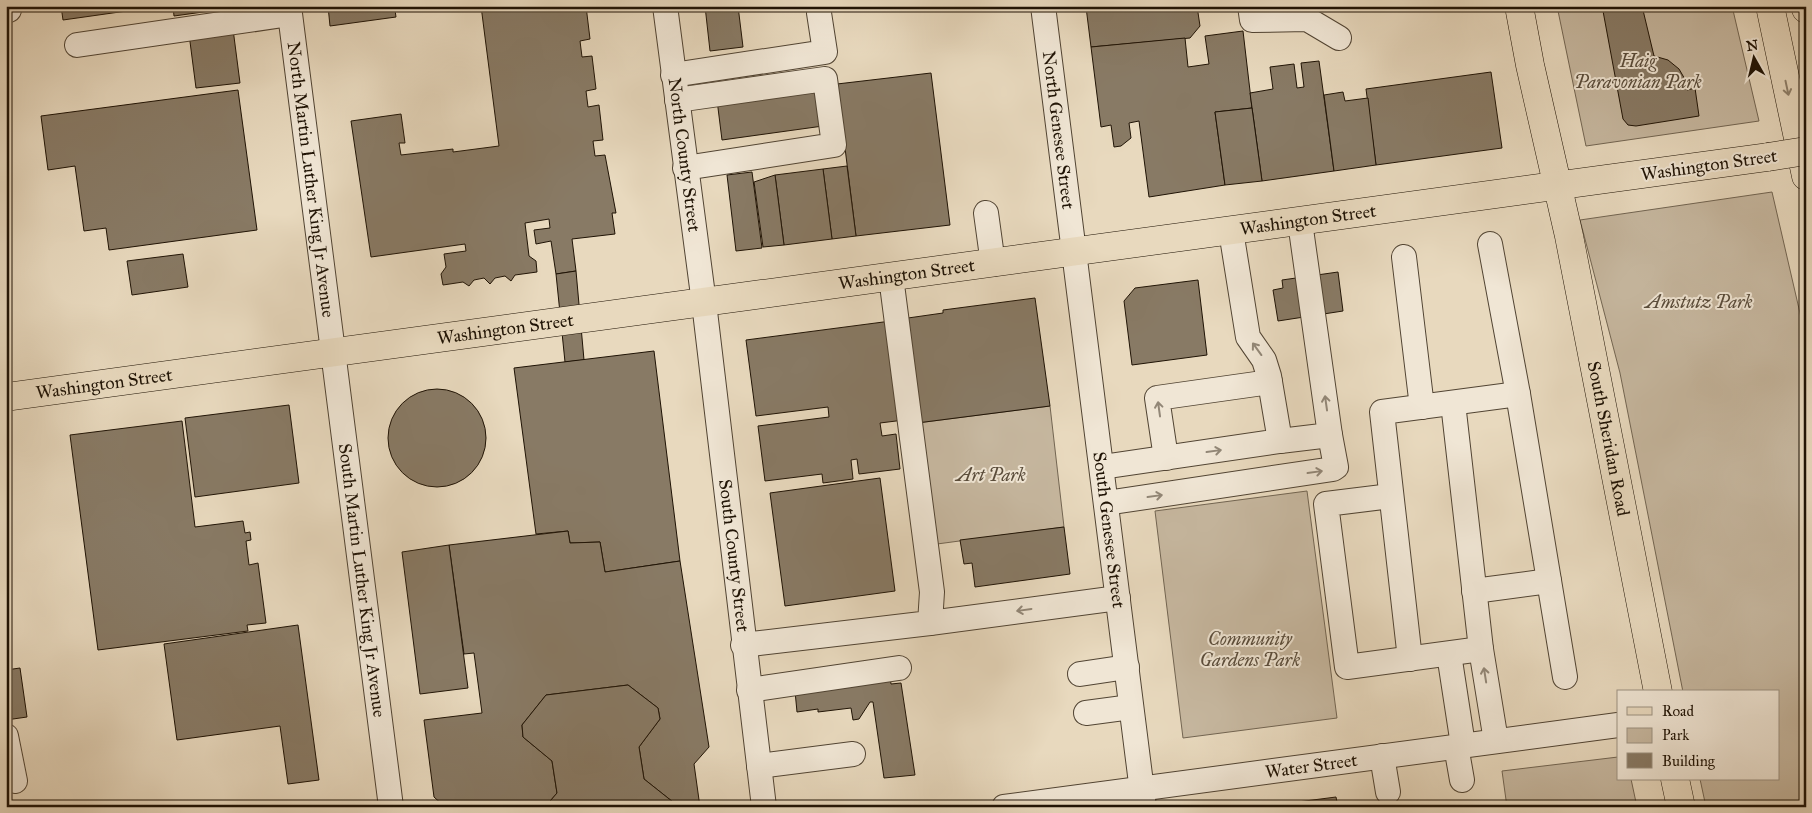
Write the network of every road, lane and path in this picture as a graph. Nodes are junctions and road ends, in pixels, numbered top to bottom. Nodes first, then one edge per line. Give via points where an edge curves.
1 (8, 6) edge
2 (665, 6) edge
3 (1043, 6) edge
4 (1250, 6) edge
5 (1519, 6) edge
6 (1770, 6) edge
7 (6, 10) edge
8 (289, 10) edge
9 (819, 12) dead end
10 (1339, 38) dead end
11 (77, 45) dead end
12 (674, 75) junction
13 (677, 100) junction
14 (1806, 151) edge
15 (685, 168) junction
16 (1806, 176) edge
17 (1558, 186) junction
18 (986, 213) dead end
19 (1300, 222) junction
20 (1231, 231) junction
21 (1490, 244) dead end
22 (1075, 252) junction
23 (1404, 257) dead end
24 (993, 264) junction
25 (891, 278) junction
26 (704, 303) junction
27 (333, 354) junction
28 (1270, 382) junction
29 (1518, 394) junction
30 (6, 397) edge
31 (1453, 403) junction
32 (1422, 407) junction
33 (1330, 435) junction
34 (1280, 441) junction
35 (1166, 458) junction
36 (1102, 467) junction
37 (1391, 496) junction
38 (1106, 503) junction
39 (1549, 581) junction
40 (1474, 591) junction
41 (1118, 598) junction
42 (930, 623) junction
43 (744, 645) junction
44 (1481, 649) junction
45 (1449, 654) junction
46 (1410, 659) junction
47 (1127, 667) junction
48 (899, 668) dead end
49 (1080, 674) dead end
50 (1565, 678) dead end
51 (749, 690) junction
52 (1658, 690) edge
53 (1132, 707) junction
54 (1086, 713) dead end
55 (1617, 725) edge
56 (6, 736) edge
57 (1496, 741) junction
58 (1460, 746) junction
59 (853, 754) dead end
60 (1382, 756) junction
61 (759, 766) junction
62 (1462, 780) dead end
63 (1675, 780) edge
64 (15, 781) dead end
65 (1388, 792) dead end
66 (1143, 798) edge
67 (391, 807) edge
68 (764, 807) edge
69 (1004, 807) edge
70 (1681, 807) edge

1 - 7 street via 9,10
2 - 12 street, North County Street
3 - 22 street, North Genesee Street
4 - 10 street via 1252,20 1307,19
5 - 17 main road, South Sheridan Road
6 -> 16 main road
8 - 11 street
8 - 27 street, North Martin Luther King Jr Avenue
9 - 12 street via 825,52
12 - 13 street, North County Street
13 - 15 street, North County Street
13 - 15 street via 825,79 834,145
14 - 17 main road, Washington Street, bridge
15 - 26 street, North County Street
17 - 19 main road, Washington Street
17 - 52 main road, South Sheridan Road
18 - 24 street
19 - 20 main road, Washington Street
33 -> 19 street
20 - 22 main road, Washington Street
28 -> 20 street via 1264,360 1248,337
21 - 29 street
22 - 24 main road, Washington Street
22 - 36 street, South Genesee Street
23 - 32 street
24 - 25 main road, Washington Street
25 - 26 main road, Washington Street
25 - 42 street via 932,592
26 - 27 main road, Washington Street
26 - 43 street, South County Street
27 - 30 main road, Washington Street
27 - 67 street, South Martin Luther King Jr Avenue
28 - 34 street
35 -> 28 street via 1157,398
29 - 31 street
29 - 39 street
31 - 32 street
31 - 40 street
32 - 37 street via 1382,412
33 - 34 street
38 -> 33 street via 1333,470 1336,467
35 -> 34 street
35 - 36 street
36 - 38 street, South Genesee Street
37 - 46 street
37 - 46 street via 1326,504 1347,667
38 - 41 street, South Genesee Street
39 - 40 street
39 - 50 street
40 - 44 street
41 -> 42 street
41 - 47 street, South Genesee Street
42 - 43 street
43 - 51 street, South County Street
44 - 45 street
57 -> 44 street
45 - 46 street
45 - 58 street
47 - 49 street
47 - 53 street, South Genesee Street
48 - 51 street
51 - 61 street, South County Street
53 - 54 street
53 - 66 street, South Genesee Street
55 - 57 street, Water Street
56 - 64 street
57 - 58 street, Water Street
58 - 60 street, Water Street
58 - 62 street
59 - 61 street
60 - 65 street
60 - 66 street, Water Street
61 - 68 street, South County Street
63 - 70 main road
66 - 69 street, Water Street

